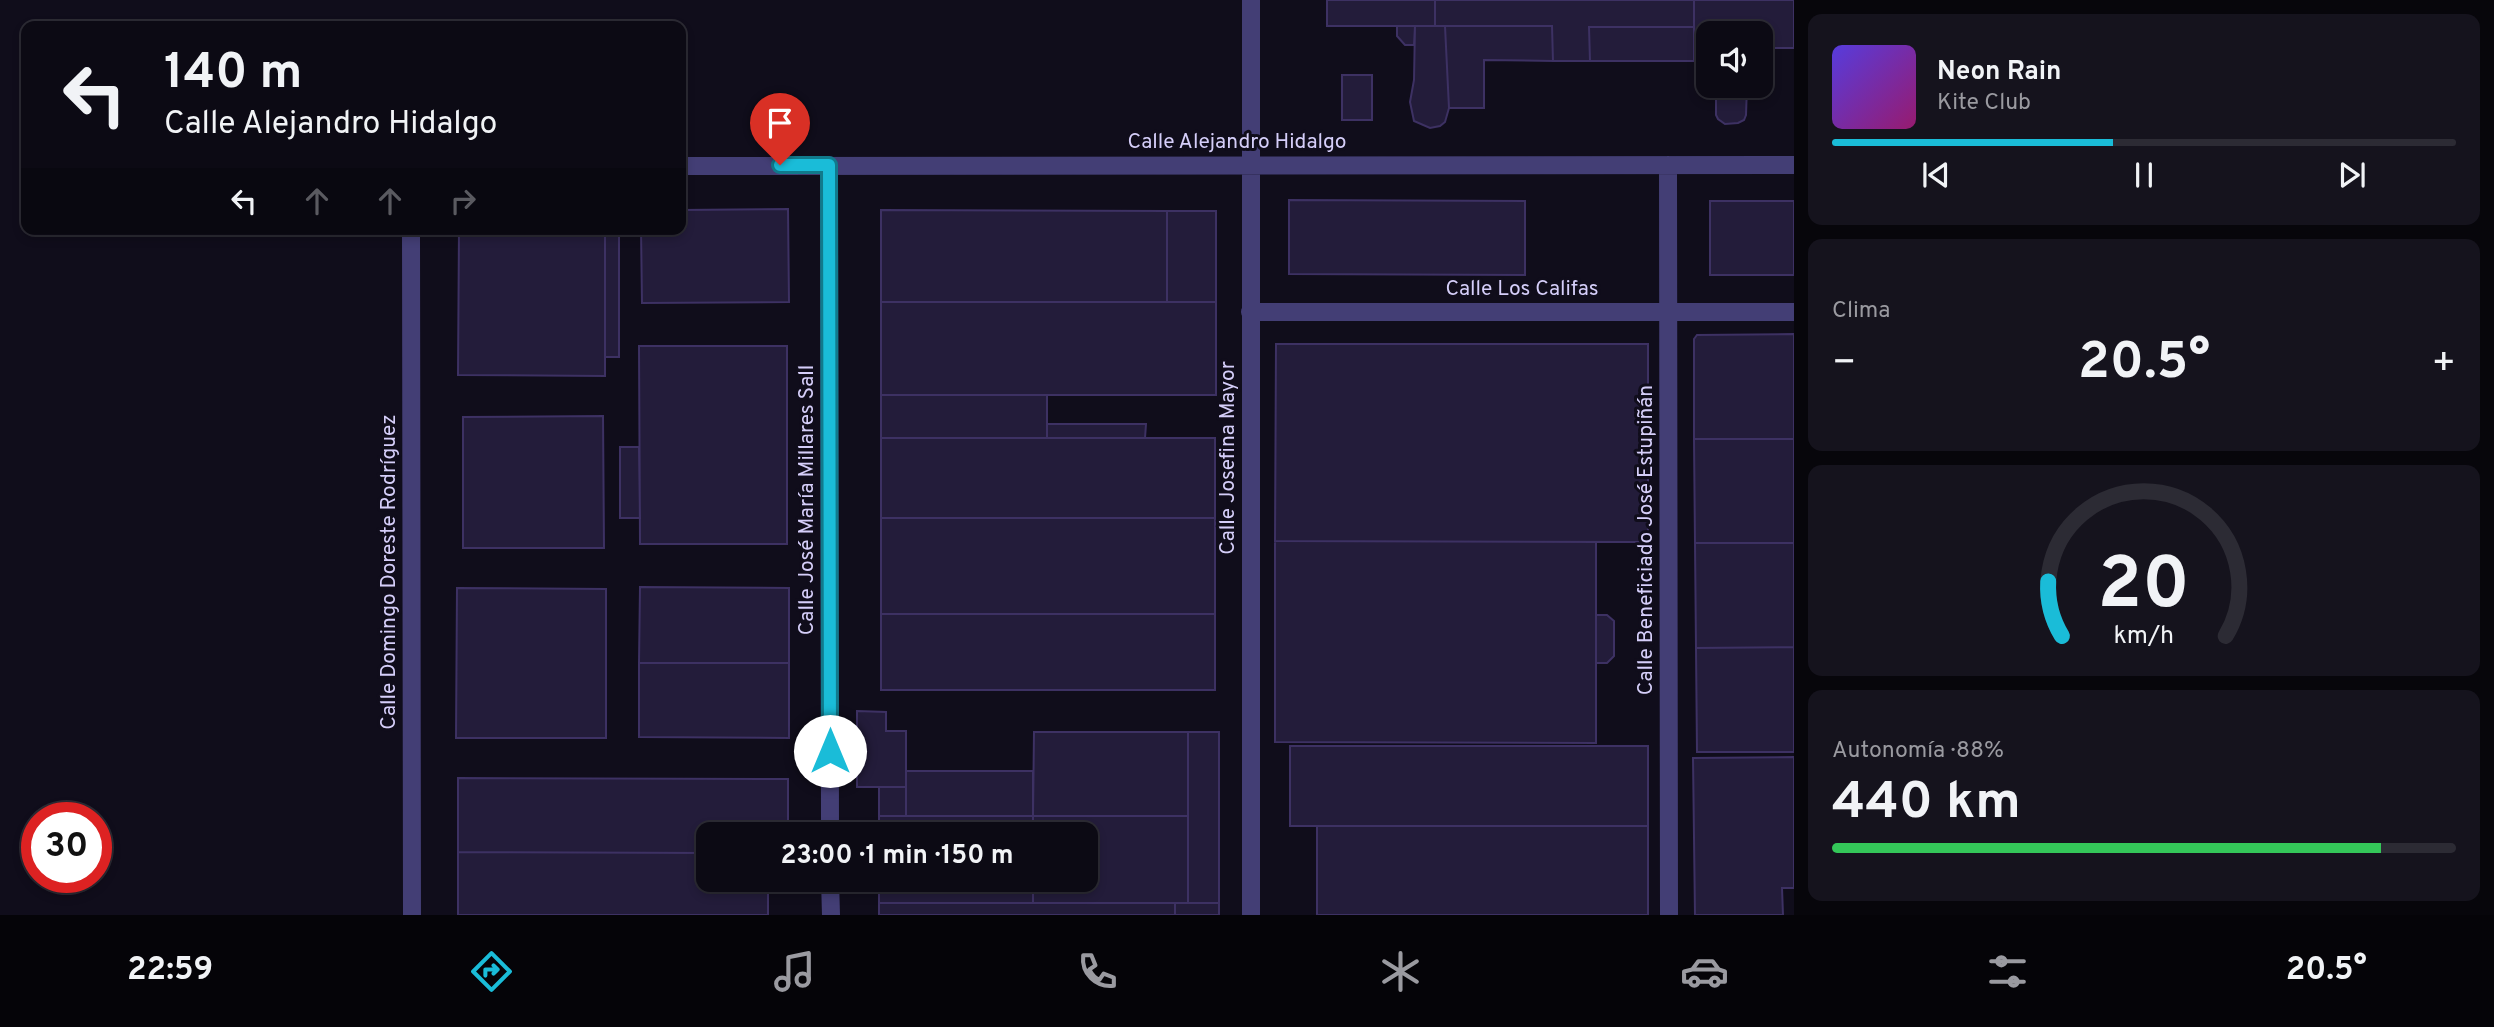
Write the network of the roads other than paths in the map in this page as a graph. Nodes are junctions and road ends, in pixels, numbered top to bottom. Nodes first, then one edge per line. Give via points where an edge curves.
1 (1251, 0) edge
2 (829, 165) junction
3 (1251, 165) junction
4 (1668, 165) junction
5 (1794, 165) edge
6 (686, 166) edge
7 (411, 235) edge
8 (1668, 312) junction
9 (1794, 312) edge
10 (1250, 313) junction
11 (830, 822) edge
12 (831, 892) edge
13 (412, 915) edge
14 (831, 915) edge
15 (1251, 915) edge
16 (1669, 915) edge

1 - 3 street, Calle Josefina Mayor
2 - 3 street, Calle Alejandro Hidalgo
2 - 6 street, Calle Alejandro Hidalgo
2 - 11 street, Calle José María Millares Sall
3 - 4 street, Calle Alejandro Hidalgo
3 - 10 street, Calle Josefina Mayor
4 - 5 street, Calle Alejandro Hidalgo
4 - 8 street, Calle Beneficiado José Estupiñán
7 - 13 street, Calle Domingo Doreste Rodríguez
8 - 9 street, Calle Los Califas
8 - 10 street, Calle Los Califas
8 - 16 street, Calle Beneficiado José Estupiñán
10 - 15 street, Calle Josefina Mayor
12 - 14 street

